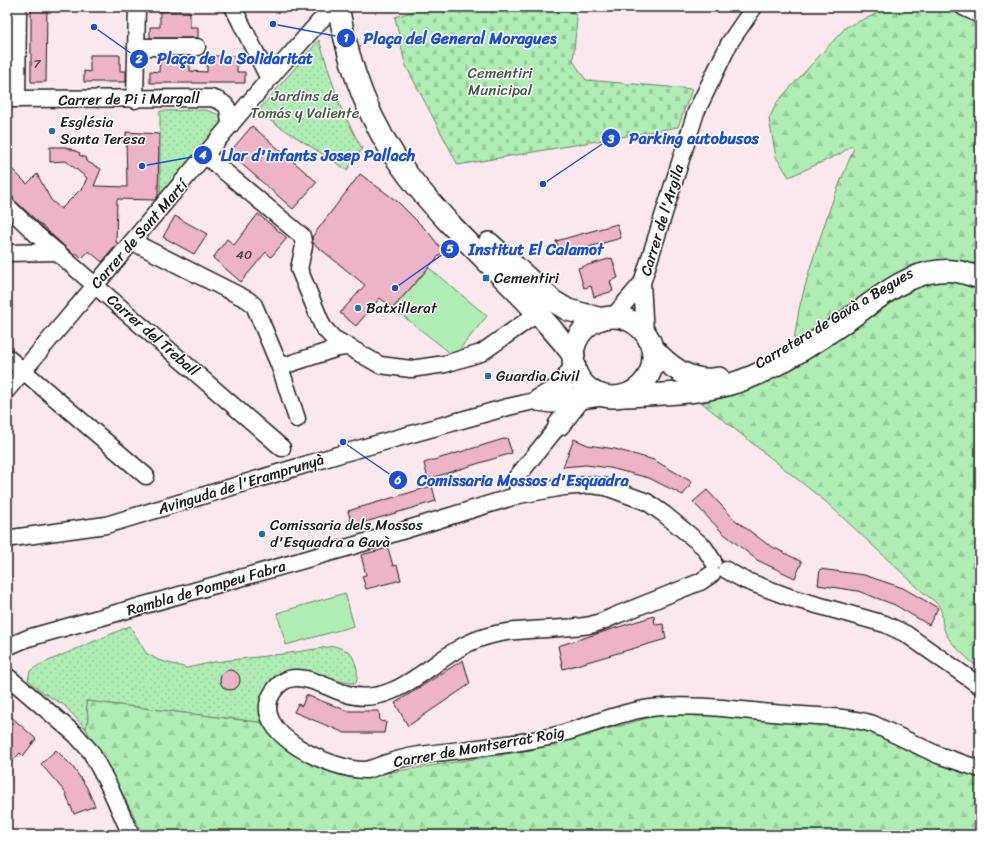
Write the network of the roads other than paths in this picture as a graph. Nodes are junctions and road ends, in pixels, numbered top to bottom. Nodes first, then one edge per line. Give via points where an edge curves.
1 (18, 7) edge
2 (137, 7) edge
3 (233, 7) edge
4 (334, 7) edge
5 (338, 7) edge
6 (352, 7) edge
7 (754, 7) edge
8 (963, 7) edge
9 (980, 15) edge
10 (136, 47) junction
11 (196, 47) dead end
12 (269, 79) junction
13 (12, 99) edge
14 (135, 100) junction
15 (230, 126) junction
16 (206, 156) junction
17 (7, 206) edge
18 (133, 242) junction
19 (57, 252) junction
20 (7, 253) edge
21 (980, 269) edge
22 (980, 278) edge
23 (642, 283) junction
24 (95, 286) junction
25 (538, 313) junction
26 (607, 318) junction
27 (648, 340) junction
28 (348, 348) junction
29 (7, 357) edge
30 (574, 361) junction
31 (280, 367) junction
32 (22, 371) junction
33 (7, 390) edge
34 (601, 395) junction
35 (623, 396) junction
36 (580, 398) junction
37 (545, 401) junction
38 (297, 420) dead end
39 (559, 426) junction
40 (282, 448) dead end
41 (146, 476) dead end
42 (519, 495) junction
43 (9, 540) edge
44 (717, 568) junction
45 (7, 647) edge
46 (7, 676) edge
47 (980, 686) edge
48 (980, 769) edge
49 (130, 835) edge

1 - 13 street
2 - 10 street
3 - 12 street
4 - 12 street, Carrer de Sant Martí
5 - 25 main road via 355,77 370,113 394,154 423,194
6 - 26 main road via 361,50 378,95 404,145 433,185 491,245 539,289 568,310
7 - 23 street, Carrer de l'Argila via 730,42 696,112
8 - 9 street
10 - 11 street
10 - 14 street
12 - 15 street, Carrer de Sant Martí
13 - 14 street, Carrer de Pi i Margall
14 - 15 street, Carrer de Pi i Margall via 211,98 223,101 229,110
15 - 16 street, Carrer de Sant Martí
16 - 18 street, Carrer de Sant Martí
16 - 28 street via 302,236 304,246 299,269 301,277 323,327
17 - 19 street, Carrer del Treball
18 - 24 street, Carrer de Sant Martí
18 - 31 street via 254,305
19 - 20 street
19 - 24 street, Carrer del Treball
21 - 27 main road, Carretera de Gavà a Begues via 965,264 942,262 924,265 901,275 790,347 734,375 697,380 675,369 661,357
22 - 35 main road, Carretera de Gavà a Begues via 961,271 938,270 902,282 848,320 775,365 735,383 688,393
23 - 26 street, Carrer de l'Argila
23 - 27 street, Carrer de l'Argila
24 - 32 street, Carrer de Sant Martí
24 - 40 street, Carrer del Treball
25 - 28 street via 481,353 444,364 411,369 380,365
25 - 30 main road
26 - 27 main road via 631,322
26 - 30 main road via 593,323 582,333 575,346
27 - 35 main road via 653,361 646,379 636,390
28 - 31 street via 338,348
29 - 32 street
30 - 34 main road via 584,384
30 - 37 main road via 561,387
31 - 38 street
32 - 33 street, Carrer de Sant Martí
32 - 41 street
34 - 35 main road
34 - 36 main road
36 - 37 main road
36 - 39 main road
37 - 39 main road via 559,413
37 - 43 street, Avinguda de l'Eramprunyà via 508,407 337,455 106,525
39 - 42 street via 516,478
42 - 44 street, Rambla de Pompeu Fabra via 590,485 618,491 647,502 664,514 704,547
42 - 45 street, Rambla de Pompeu Fabra via 346,548 28,638
44 - 47 street via 792,598 885,624 906,634
44 - 48 street, Carrer de Montserrat Roig via 700,582 594,624 490,634 466,643 404,686 372,696 347,695 304,679 288,679 280,683 271,696 268,707 270,717 283,737 299,748 338,765 366,770 415,756 532,740 633,711 662,706 864,721 938,755
46 - 49 street via 76,735 91,752

